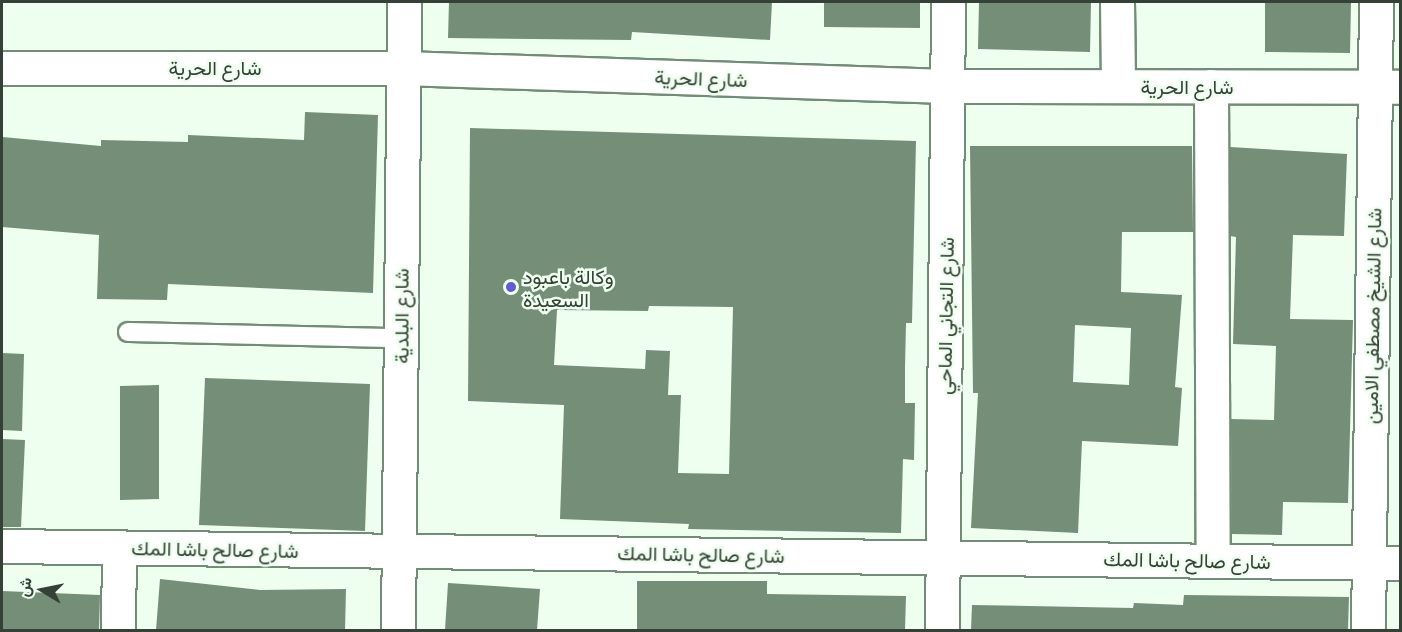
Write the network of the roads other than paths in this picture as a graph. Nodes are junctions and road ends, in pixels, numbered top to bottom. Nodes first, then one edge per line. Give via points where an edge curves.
1 (404, 2) edge
2 (948, 2) edge
3 (1117, 2) edge
4 (1376, 2) edge
5 (2, 68) edge
6 (403, 68) junction
7 (947, 86) junction
8 (1118, 86) junction
9 (1211, 86) junction
10 (1388, 86) edge
11 (128, 332) dead end
12 (401, 338) junction
13 (2, 546) edge
14 (119, 548) junction
15 (399, 551) junction
16 (943, 557) junction
17 (1213, 560) junction
18 (1385, 563) edge
19 (118, 630) edge
20 (398, 630) edge
21 (942, 630) edge
22 (1368, 630) edge

1 - 6 street, شارع البلدية
2 - 7 street, شارع التجاني الماحي
3 - 8 street
4 - 10 street, شارع الشيخ مصطفي الامين
5 - 6 street, شارع الحرية
6 - 7 street, شارع الحرية
6 - 12 street, شارع البلدية
7 - 8 street, شارع الحرية
7 - 16 street, شارع التجاني الماحي
8 - 9 street, شارع الحرية
9 - 10 street, شارع الحرية
9 - 17 street
10 - 18 street, شارع الشيخ مصطفي الامين
11 - 12 lane
12 - 15 street, شارع البلدية
13 - 14 street, شارع صالح باشا المك
14 - 15 street, شارع صالح باشا المك
14 - 19 street
15 - 16 street, شارع صالح باشا المك
15 - 20 street, شارع البلدية
16 - 17 street, شارع صالح باشا المك
16 - 21 street, شارع التجاني الماحي
17 - 18 street, شارع صالح باشا المك
18 - 22 street, شارع الشيخ مصطفي الامين

